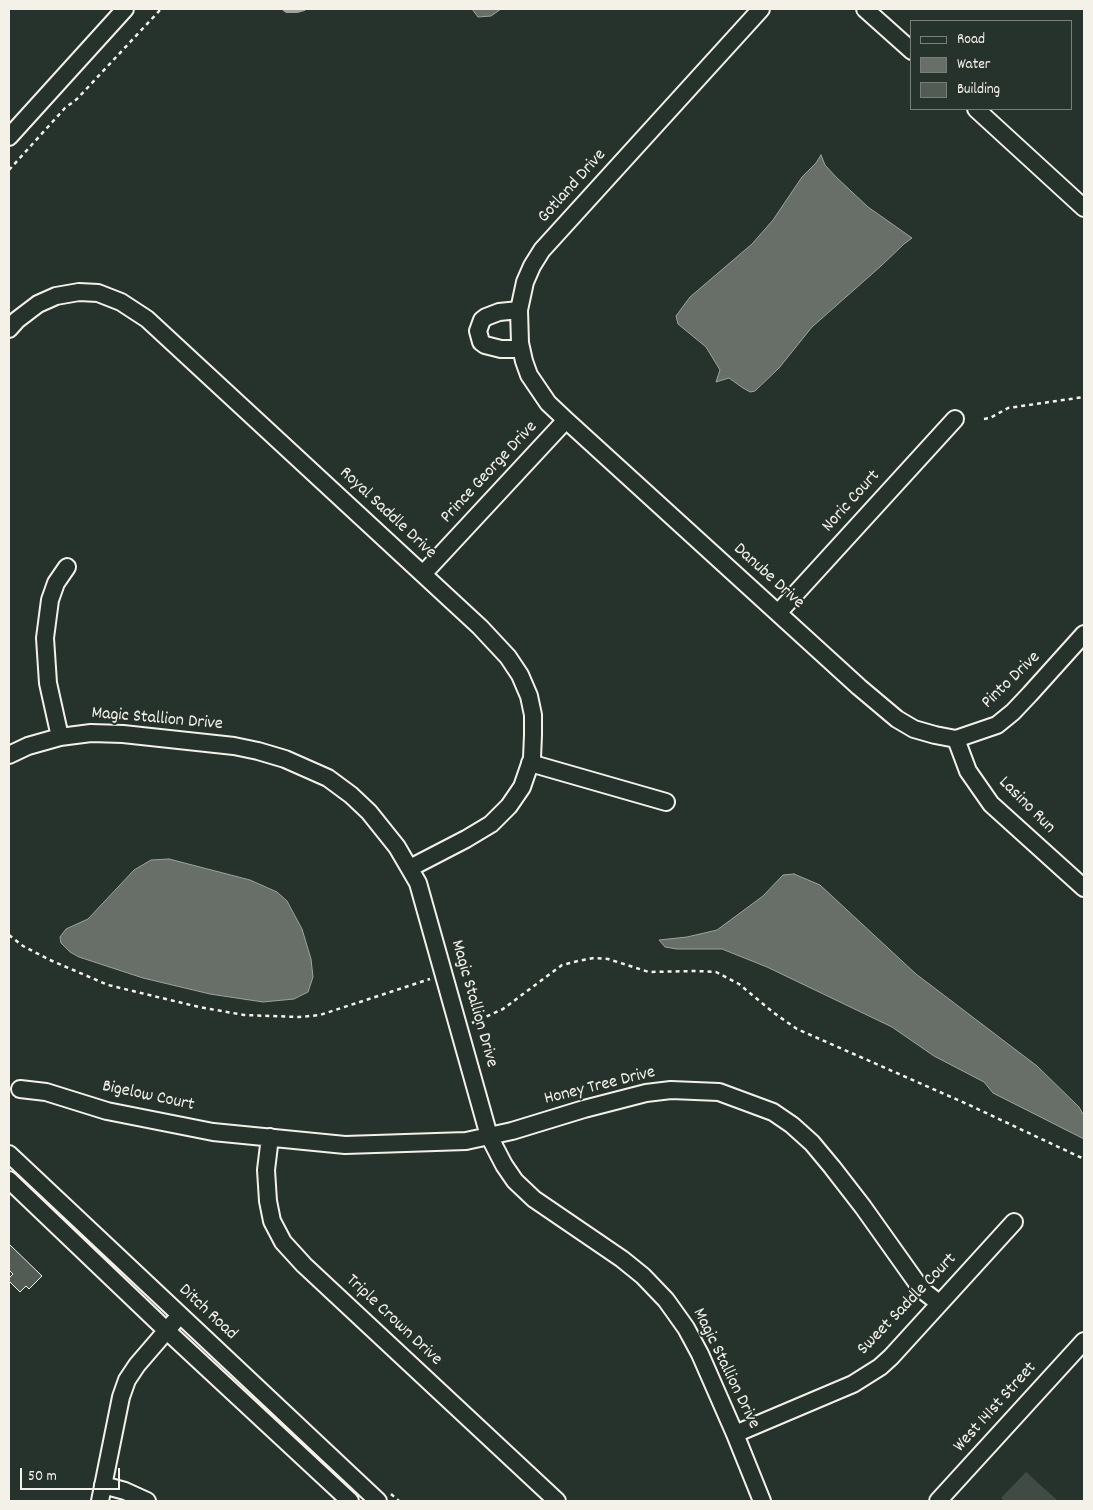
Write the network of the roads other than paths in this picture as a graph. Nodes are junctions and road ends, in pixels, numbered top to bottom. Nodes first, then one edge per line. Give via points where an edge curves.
1 (125, 9) edge
2 (761, 9) edge
3 (865, 9) edge
4 (910, 49) edge
5 (977, 110) edge
6 (9, 137) edge
7 (1084, 208) edge
8 (518, 310) junction
9 (9, 329) edge
10 (522, 349) junction
11 (956, 418) dead end
12 (566, 420) junction
13 (67, 567) dead end
14 (423, 574) junction
15 (778, 613) junction
16 (1084, 634) edge
17 (60, 737) junction
18 (956, 739) junction
19 (9, 755) edge
20 (530, 763) junction
21 (666, 802) dead end
22 (410, 868) junction
23 (1084, 888) edge
24 (20, 1089) dead end
25 (490, 1136) junction
26 (270, 1137) junction
27 (9, 1154) edge
28 (9, 1180) edge
29 (1014, 1222) dead end
30 (939, 1304) junction
31 (181, 1315) junction
32 (166, 1330) junction
33 (1084, 1341) edge
34 (735, 1434) junction
35 (101, 1493) edge
36 (147, 1501) edge
37 (350, 1501) edge
38 (378, 1501) edge
39 (557, 1501) edge
40 (762, 1501) edge
41 (938, 1501) edge

1 - 6 street
2 - 8 street, Gotland Drive via 542,250 525,282
3 - 4 street
5 - 7 street
8 - 10 street, Gotland Drive
8 - 10 street via 486,317 478,331 485,345
9 - 14 street, Royal Saddle Drive via 38,304 56,296 98,293 121,302 147,319
10 - 12 street, Gotland Drive via 529,375 548,403
11 - 15 street, Noric Court
12 - 14 street, Prince George Drive
12 - 15 street, Danube Drive
13 - 17 street via 50,600 45,638 48,683
14 - 20 street, Royal Saddle Drive via 495,641 520,675 533,714
15 - 18 street, Danube Drive via 897,720 914,729
16 - 18 street, Pinto Drive via 1013,712 997,725
17 - 19 street, Magic Stallion Drive
17 - 22 street, Magic Stallion Drive via 91,733 123,734 234,746 285,758 328,778 351,796 385,830
18 - 23 street, Lasino Run via 968,771 991,804
20 - 21 street
20 - 22 street, Royal Saddle Drive via 522,787 491,824
22 - 25 street, Magic Stallion Drive via 418,883
24 - 26 street, Bigelow Court via 46,1092 166,1123 213,1132
25 - 26 street, Honey Tree Drive via 466,1141 345,1145
25 - 30 street, Honey Tree Drive via 646,1093 671,1090 719,1092 748,1102 773,1112 812,1143 922,1290
25 - 34 street, Magic Stallion Drive via 504,1166 534,1199 622,1259 666,1300 686,1328
26 - 39 street, Triple Crown Drive via 266,1170 268,1201 272,1221 283,1242
27 - 31 street, Ditch Road
28 - 32 street
29 - 30 street, Sweet Saddle Court
30 - 34 street, Sweet Saddle Court via 891,1358 870,1374
31 - 32 street
31 - 38 street, Ditch Road
32 - 35 street via 127,1380
32 - 37 street
33 - 41 street, West 141st Street
34 - 40 street, Magic Stallion Drive
35 - 36 street via 125,1491

